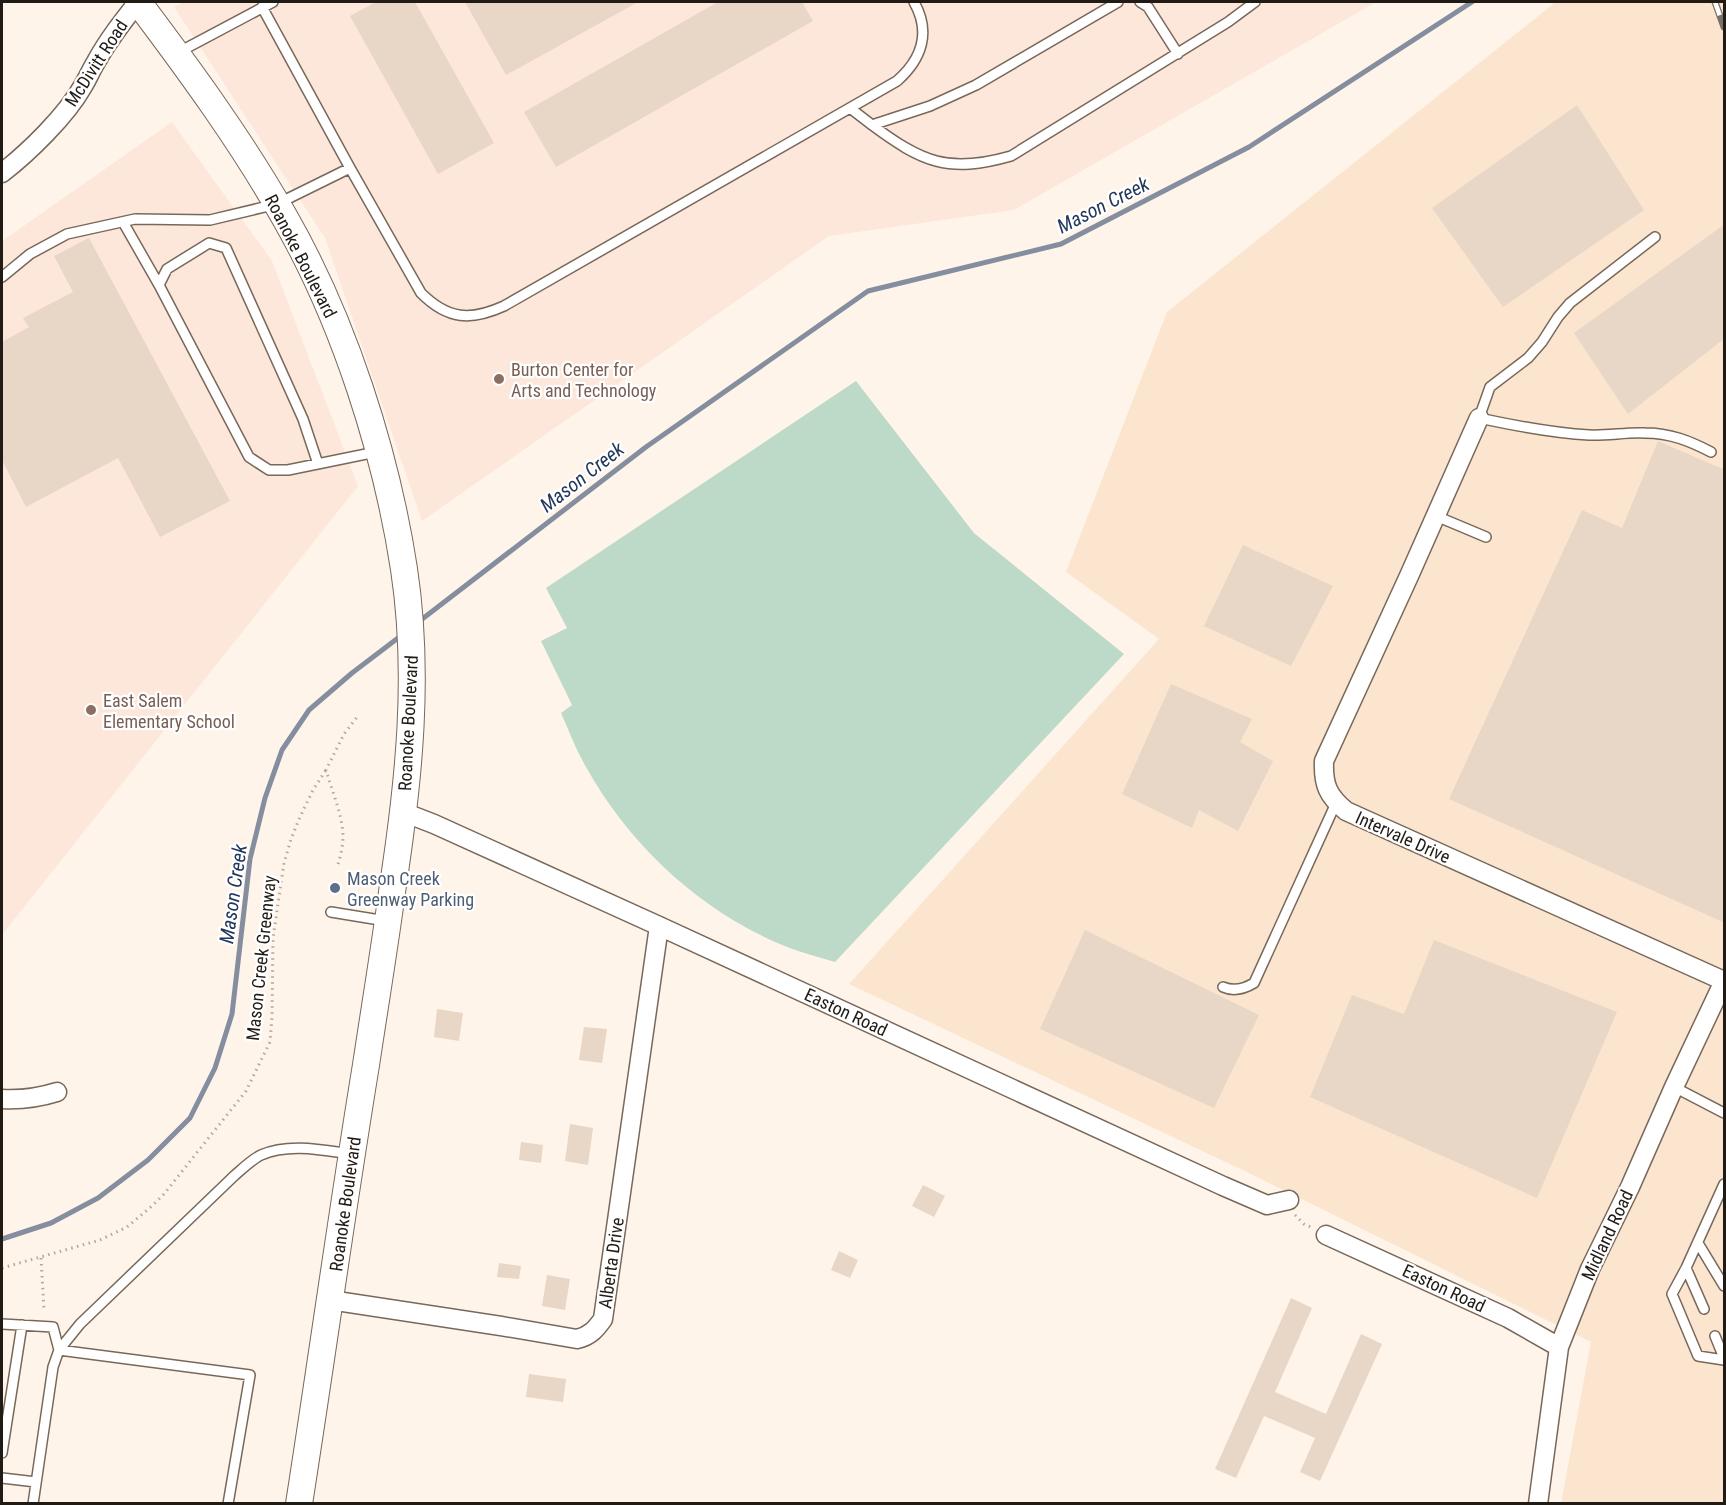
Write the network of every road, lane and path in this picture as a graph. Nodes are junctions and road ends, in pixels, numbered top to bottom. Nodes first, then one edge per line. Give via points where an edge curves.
1 (138, 2) edge
2 (273, 2) edge
3 (914, 2) edge
4 (1118, 2) edge
5 (1140, 2) edge
6 (1255, 2) edge
7 (262, 8) junction
8 (177, 53) junction
9 (1178, 54) junction
10 (850, 108) junction
11 (872, 125) junction
12 (350, 168) junction
13 (2, 173) edge
14 (277, 204) junction
15 (123, 222) junction
16 (1655, 237) dead end
17 (2, 277) edge
18 (159, 285) junction
19 (1479, 418) junction
20 (379, 452) junction
21 (1711, 452) dead end
22 (318, 464) junction
23 (1436, 516) junction
24 (1486, 537) dead end
25 (357, 717) dead end
26 (326, 770) junction
27 (1336, 803) junction
28 (403, 812) junction
29 (338, 864) dead end
30 (331, 912) dead end
31 (388, 921) junction
32 (659, 926) junction
33 (1724, 981) edge
34 (1223, 987) dead end
35 (1674, 1088) junction
36 (57, 1092) dead end
37 (2, 1099) edge
38 (1725, 1113) edge
39 (352, 1154) junction
40 (1725, 1184) edge
41 (1289, 1200) joint
42 (1326, 1235) joint
43 (1698, 1243) junction
44 (41, 1258) junction
45 (2, 1268) edge
46 (1686, 1268) junction
47 (1725, 1286) edge
48 (330, 1300) junction
49 (44, 1309) dead end
50 (1704, 1309) dead end
51 (2, 1324) edge
52 (22, 1325) junction
53 (1715, 1336) dead end
54 (1559, 1347) junction
55 (60, 1350) junction
56 (1725, 1359) edge
57 (2, 1453) edge
58 (2, 1478) edge
59 (36, 1482) junction
60 (33, 1503) edge
61 (228, 1503) edge
62 (299, 1503) edge
63 (1538, 1503) edge

1 - 8 main road, Roanoke Boulevard
1 - 13 street, McDivitt Road via 115,30 83,87 63,113
2 - 7 lane
3 - 10 lane via 923,27 917,58 897,81
4 - 11 lane via 976,85 930,106
5 - 9 lane via 1148,7
6 - 9 lane
7 - 8 lane
7 - 12 lane
8 - 14 main road, Roanoke Boulevard
9 - 11 lane via 1011,156 985,164 941,163 920,156
10 - 11 lane
10 - 12 lane via 504,306 470,317 444,311 421,293
12 - 14 lane
14 - 15 lane via 210,220
14 - 20 main road, Roanoke Boulevard via 329,308
15 - 17 lane via 68,234 30,254
15 - 18 lane
16 - 19 lane via 1570,303 1528,358 1490,387
18 - 22 lane via 249,457 269,470
18 - 22 lane via 166,269 210,243 226,248 303,419
19 - 21 lane via 1554,433 1666,434
19 - 23 street, Intervale Drive
20 - 22 lane
20 - 28 main road, Roanoke Boulevard via 405,576 411,639 410,743
23 - 24 lane
23 - 27 street, Intervale Drive via 1324,761 1326,787
25 - 26 path, Mason Creek Greenway
26 - 29 path via 343,835
26 - 44 path, Mason Creek Greenway via 300,817 284,863 273,938 270,1042 246,1091 164,1194 127,1227 100,1240
27 - 33 street, Intervale Drive via 1346,811
27 - 34 lane via 1254,983 1234,990
28 - 31 main road, Roanoke Boulevard
28 - 32 street, Easton Road
30 - 31 lane
31 - 39 main road, Roanoke Boulevard
32 - 41 street, Easton Road via 1223,1186 1267,1205
32 - 48 street, Alberta Drive via 603,1319 595,1330 577,1339
33 - 35 street, Midland Road
35 - 38 lane
35 - 54 street, Midland Road via 1590,1269
36 - 37 street via 20,1100
39 - 48 main road, Roanoke Boulevard
39 - 55 lane via 281,1149 260,1156 234,1176 80,1324
40 - 43 lane
41 - 42 path via 1297,1218
42 - 54 street, Easton Road via 1508,1318
43 - 46 lane
43 - 47 lane
44 - 45 path, Mason Creek Greenway
44 - 49 path
46 - 50 lane
46 - 56 lane via 1672,1294 1698,1356
48 - 62 main road, Roanoke Boulevard
51 - 52 lane
52 - 55 lane via 53,1327
52 - 57 lane
53 - 56 lane
54 - 63 street, Midland Road
55 - 59 lane via 53,1367
55 - 61 lane via 250,1375
58 - 59 lane
59 - 60 lane

